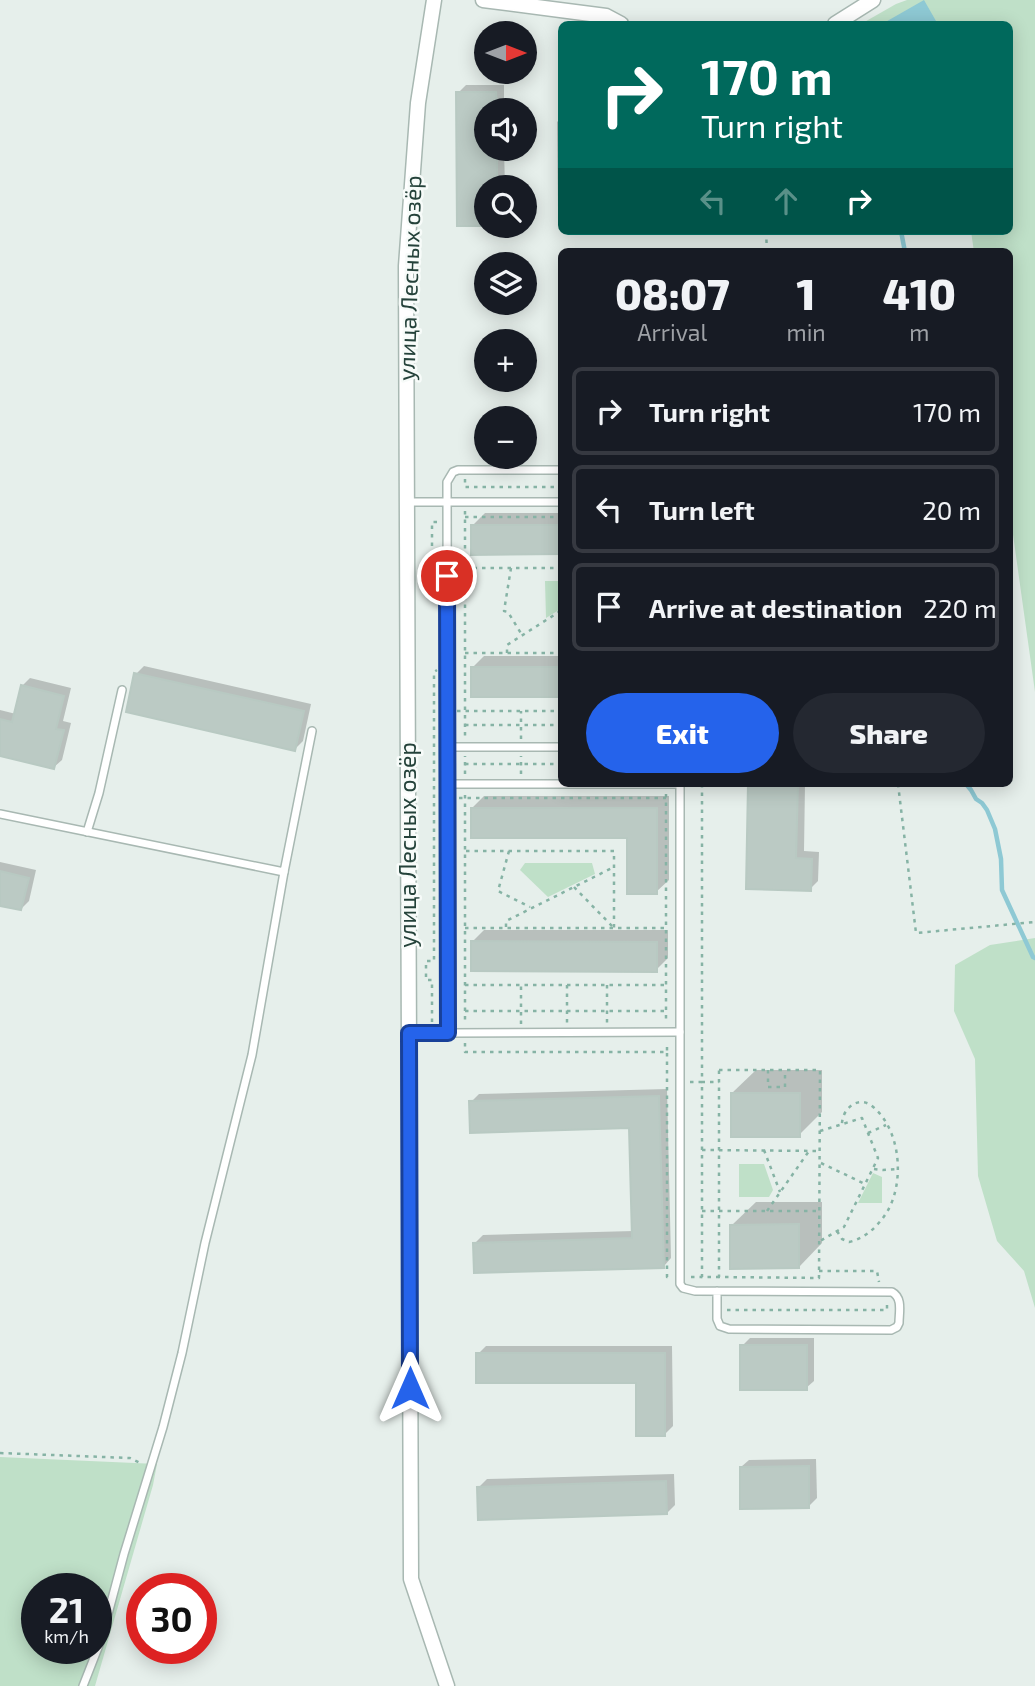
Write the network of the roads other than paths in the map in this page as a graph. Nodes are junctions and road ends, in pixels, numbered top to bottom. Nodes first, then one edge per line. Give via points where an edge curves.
1 (434, 0) edge
2 (488, 0) edge
3 (873, 0) edge
4 (615, 21) edge
5 (840, 21) edge
6 (558, 470) edge
7 (407, 502) junction
8 (447, 502) junction
9 (558, 502) edge
10 (122, 690) dead end
11 (312, 731) dead end
12 (447, 747) junction
13 (558, 747) edge
14 (447, 784) junction
15 (558, 784) edge
16 (680, 787) edge
17 (0, 814) edge
18 (87, 832) junction
19 (284, 872) junction
20 (680, 1032) junction
21 (409, 1033) junction
22 (448, 1033) junction
23 (717, 1291) junction
24 (83, 1686) edge
25 (447, 1686) edge

1 - 7 street, улица Лесных озёр via 418,103 406,265
2 - 4 street
3 - 5 street
6 - 8 lane via 453,472 447,482
7 - 8 lane
7 - 21 street, улица Лесных озёр
8 - 9 lane
8 - 12 lane
10 - 18 lane
11 - 19 lane
12 - 13 lane
12 - 14 lane
14 - 15 lane
14 - 22 lane
16 - 20 lane
17 - 18 lane
18 - 19 lane
19 - 24 lane via 251,1055 182,1353 101,1640
20 - 22 lane
20 - 23 lane via 680,1279 683,1288
21 - 22 lane
21 - 25 street, улица Лесных озёр via 411,1579
23 - 23 lane via 892,1292 899,1299 899,1323 891,1329 729,1329 717,1319

